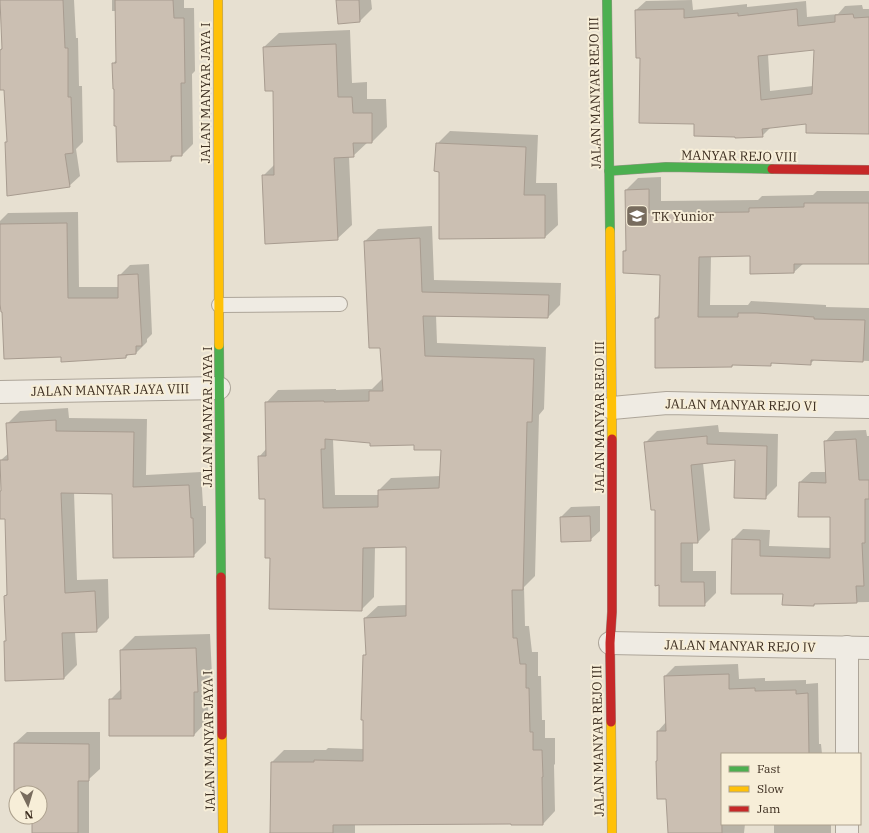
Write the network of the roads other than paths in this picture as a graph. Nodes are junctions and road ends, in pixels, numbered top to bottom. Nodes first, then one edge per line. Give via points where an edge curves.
1 (218, 0) edge
2 (608, 0) edge
3 (869, 170) edge
4 (609, 171) junction
5 (219, 304) junction
6 (340, 304) dead end
7 (219, 388) junction
8 (0, 392) edge
9 (869, 407) edge
10 (612, 408) junction
11 (610, 643) junction
12 (847, 648) junction
13 (869, 648) edge
14 (847, 753) edge
15 (223, 833) edge
16 (612, 833) edge

1 - 5 street, JALAN MANYAR JAYA I
2 - 4 street, JALAN MANYAR REJO III
3 - 4 street, MANYAR REJO VIII via 666,168
4 - 10 street, JALAN MANYAR REJO III
5 - 6 lane
5 - 7 street, JALAN MANYAR JAYA I
7 - 8 street, JALAN MANYAR JAYA VIII
7 - 15 street, JALAN MANYAR JAYA I
9 - 10 street, JALAN MANYAR REJO VI via 667,403
10 - 11 street, JALAN MANYAR REJO III
11 - 12 street, JALAN MANYAR REJO IV
11 - 16 street, JALAN MANYAR REJO III
12 - 13 street, JALAN MANYAR REJO IV
12 - 14 street

